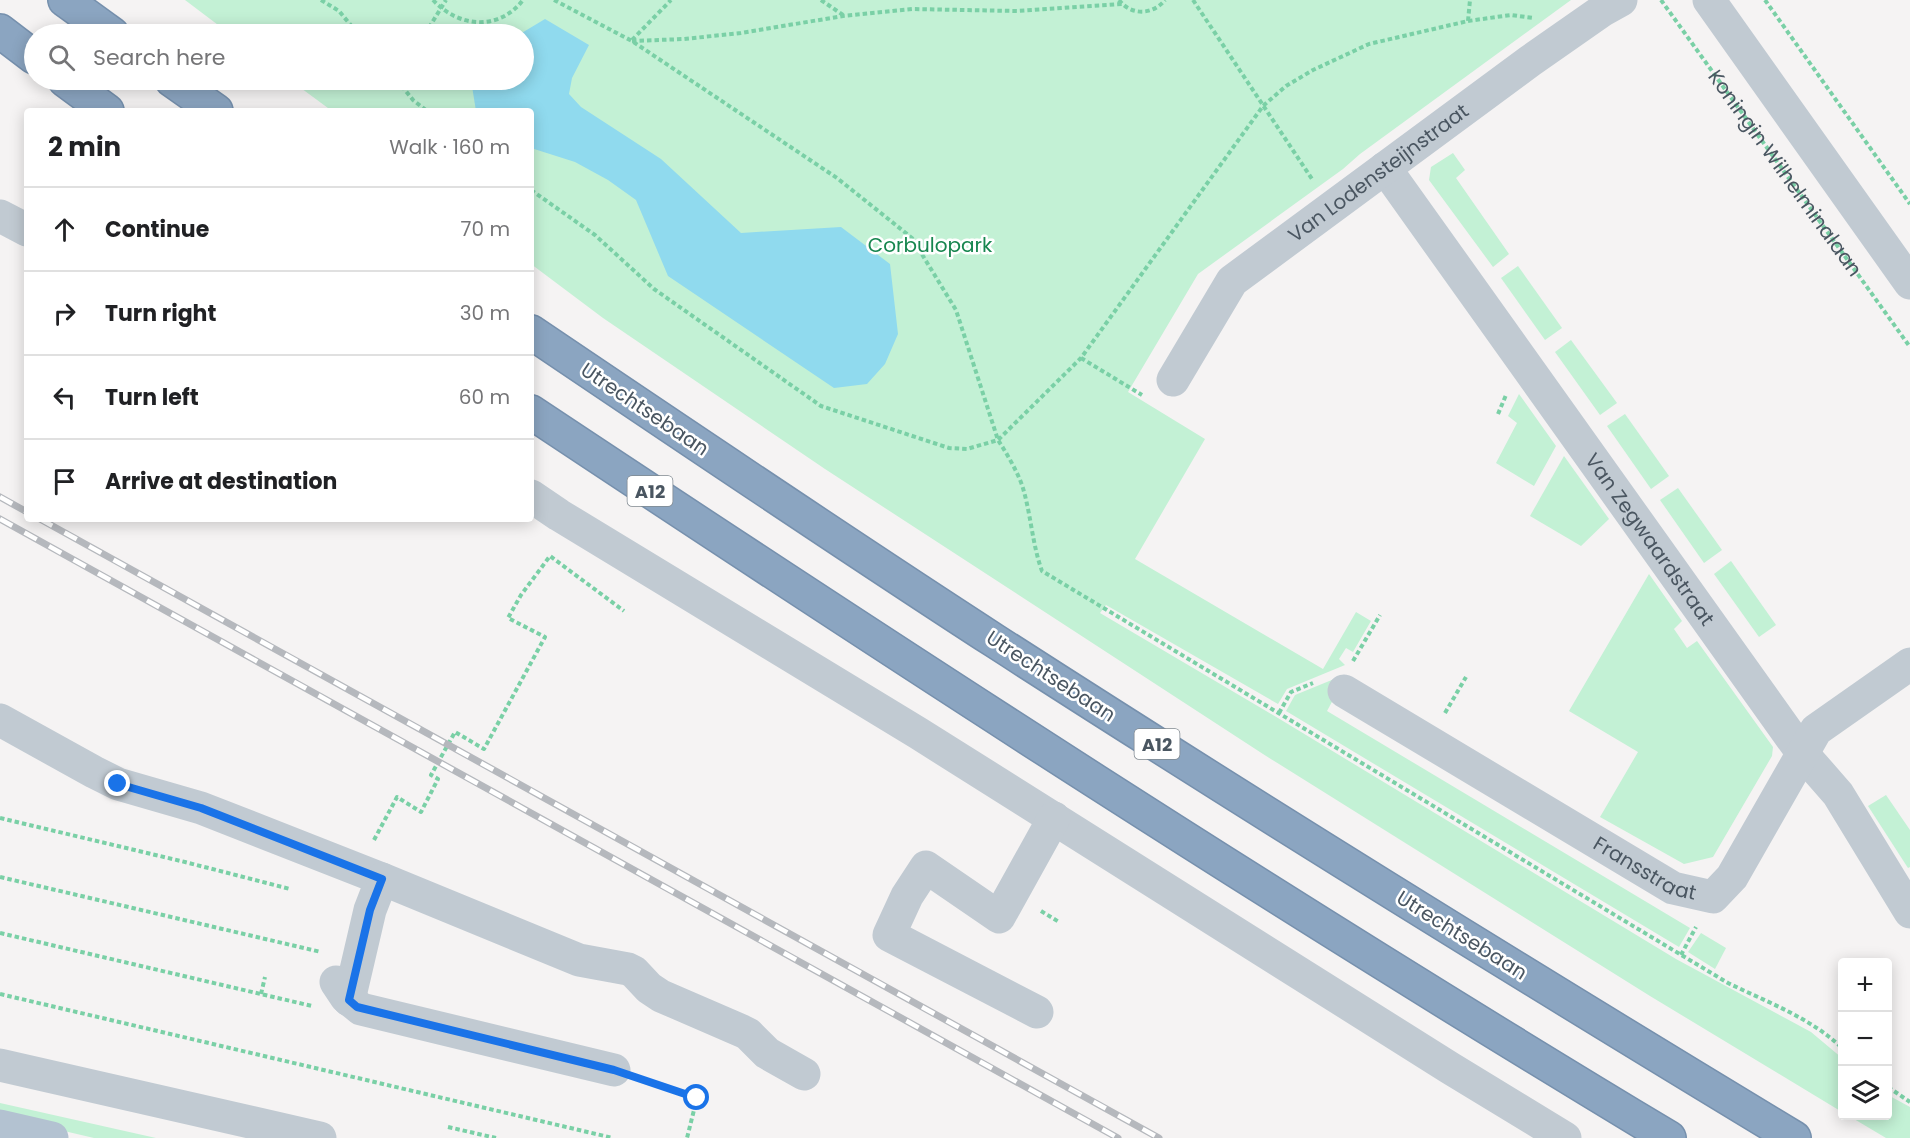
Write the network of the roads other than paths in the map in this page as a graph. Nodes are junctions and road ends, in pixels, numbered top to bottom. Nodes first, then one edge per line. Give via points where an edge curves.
1 (65, 0) edge
2 (1621, 0) edge
3 (1709, 0) edge
4 (98, 24) edge
5 (0, 31) edge
6 (24, 49) edge
7 (79, 90) edge
8 (186, 90) edge
9 (103, 108) edge
10 (212, 108) edge
11 (1384, 168) junction
12 (0, 216) edge
13 (24, 228) edge
14 (1898, 246) edge
15 (1910, 283) edge
16 (534, 334) edge
17 (1173, 380) road end
18 (534, 414) edge
19 (534, 498) edge
20 (1910, 664) edge
21 (1346, 681) road end
22 (0, 720) edge
23 (1803, 754) junction
24 (1054, 818) junction
25 (370, 875) junction
26 (1910, 912) edge
27 (1037, 1012) dead end
28 (0, 1065) edge
29 (614, 1070) road end
30 (804, 1074) dead end
31 (0, 1126) edge
32 (52, 1138) edge
33 (320, 1138) edge
34 (1565, 1138) edge
35 (1669, 1138) edge
36 (1794, 1138) edge

1 - 4 highway
2 - 11 street, Van Lodensteijnstraat
3 - 14 street, Koningin Wilhelminalaan
5 - 6 highway
7 - 9 highway
8 - 10 highway
11 - 17 street, Van Lodensteijnstraat via 1232,281
11 - 23 street, Van Zegwaardstraat
12 - 13 street
14 - 15 street, Koningin Wilhelminalaan
16 - 36 highway, Utrechtsebaan / A12 via 1042,671
18 - 35 highway, A12 via 1157,822
19 - 24 street
20 - 23 street, Fransstraat via 1816,730
21 - 23 street, Fransstraat via 1429,742 1673,888 1713,897 1732,877
22 - 25 street via 110,780 201,808
23 - 26 street, Van Zegwaardstraat via 1838,794
24 - 27 street via 999,916 926,867 889,935
24 - 34 street
25 - 29 street via 373,903 348,966 361,1009
25 - 30 street via 579,960 628,969 654,992 742,1031 767,1053
28 - 33 street
31 - 32 main road

